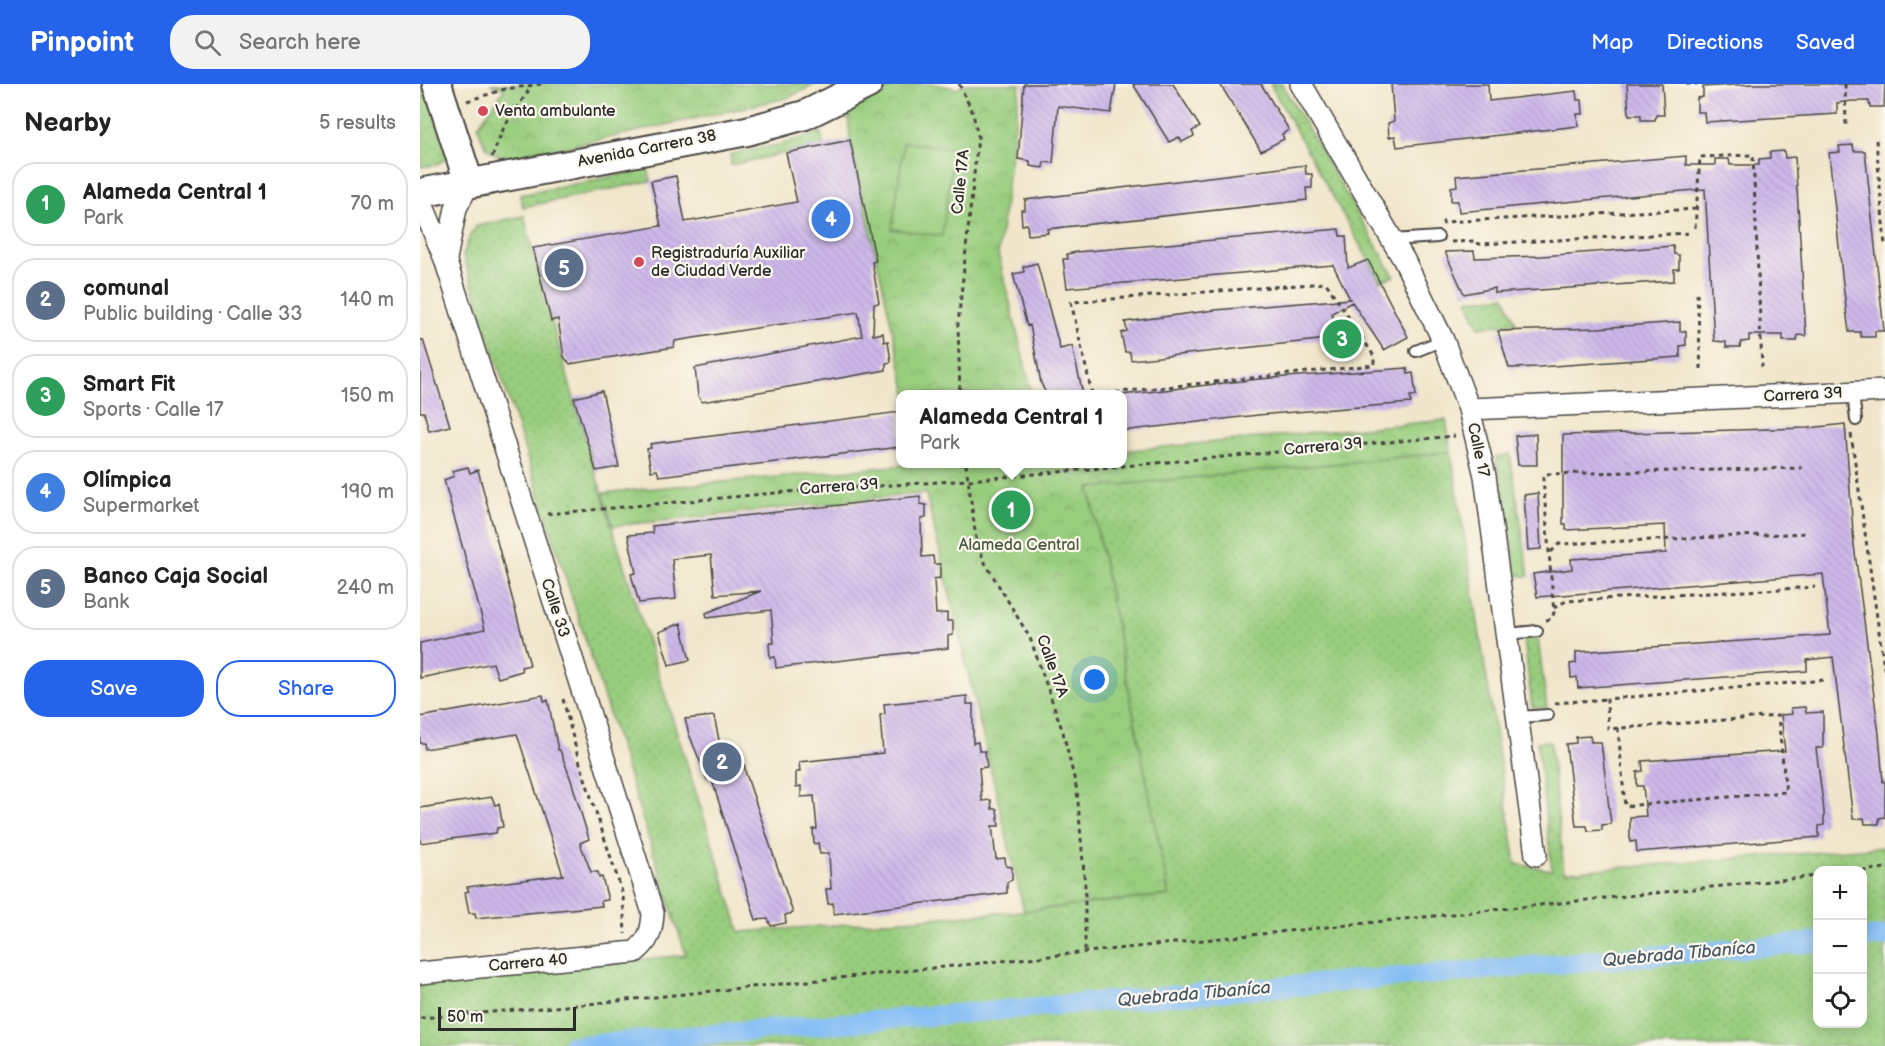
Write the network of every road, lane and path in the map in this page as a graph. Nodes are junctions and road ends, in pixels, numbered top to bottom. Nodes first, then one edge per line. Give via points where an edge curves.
1 (437, 84) edge
2 (541, 84) edge
3 (868, 84) edge
4 (959, 84) edge
5 (1301, 84) edge
6 (1686, 84) edge
7 (1697, 84) edge
8 (1845, 84) edge
9 (532, 86) junction
10 (462, 102) dead end
11 (1846, 126) dead end
12 (1876, 140) dead end
13 (491, 159) dead end
14 (469, 183) junction
15 (420, 193) edge
16 (420, 199) edge
17 (1696, 209) junction
18 (1695, 228) dead end
19 (1691, 233) dead end
20 (1442, 235) junction
21 (1392, 240) junction
22 (1885, 246) edge
23 (446, 259) junction
24 (1697, 293) dead end
25 (1443, 339) junction
26 (1416, 351) dead end
27 (1762, 367) dead end
28 (1701, 369) dead end
29 (960, 390) edge
30 (1091, 390) edge
31 (1127, 391) edge
32 (1885, 391) edge
33 (1853, 392) junction
34 (1469, 409) junction
35 (1856, 420) dead end
36 (1851, 432) dead end
37 (1475, 434) junction
38 (1127, 466) edge
39 (967, 468) edge
40 (1101, 468) edge
41 (1802, 468) dead end
42 (969, 480) junction
43 (527, 518) junction
44 (1809, 533) dead end
45 (1550, 554) junction
46 (1815, 587) dead end
47 (1554, 608) junction
48 (1544, 620) dead end
49 (1537, 631) dead end
50 (1507, 634) junction
51 (1885, 668) edge
52 (1885, 675) edge
53 (1824, 680) dead end
54 (1607, 699) junction
55 (1547, 709) joint
56 (1519, 717) junction
57 (1618, 728) junction
58 (1536, 855) dead end
59 (1885, 868) edge
60 (1867, 870) edge
61 (1813, 877) edge
62 (635, 952) joint
63 (1085, 953) junction
64 (420, 973) edge
65 (420, 1018) edge

1 - 14 main road
2 - 9 path
3 - 14 main road, Avenida Carrera 38 via 805,115 747,130
4 - 29 path, Calle 17A via 973,113 978,137 958,324
5 - 21 street, Calle 17
6 - 7 path
8 - 11 path
9 - 10 path via 505,89
9 - 13 path via 509,118
12 - 22 path
14 - 15 main road, Avenida Carrera 38
14 - 23 street, Calle 33 via 456,208
16 - 23 street, Calle 33
17 - 18 path
17 - 20 path via 1443,222
17 - 27 path via 1700,157 1754,154
19 - 20 path via 1479,244 1448,242
20 - 21 lane
21 - 25 street, Calle 17
23 - 43 street, Calle 33
24 - 28 path
25 - 26 lane
25 - 34 street, Calle 17
30 - 31 path via 1071,302 1326,283 1374,357 1374,365
32 - 33 street, Carrera 39
33 - 34 street, Carrera 39
33 - 35 lane
34 - 37 street, Calle 17
36 - 51 path
37 - 38 path, Carrera 39
37 - 50 street, Calle 17 via 1485,476
39 - 42 path, Calle 17A
40 - 42 path, Carrera 39
41 - 45 path via 1546,474 1543,479
42 - 43 path, Carrera 39 via 786,492
42 - 63 path, Calle 17A via 976,538 984,561 1030,638 1063,732 1077,790 1085,886
43 - 62 street, Calle 33 via 652,913 652,930 645,944
44 - 45 path via 1559,544
45 - 47 path
46 - 47 path via 1566,601
47 - 48 path via 1551,619
49 - 50 lane
50 - 56 street, Calle 17
51 - 52 path
53 - 54 path
54 - 55 path
54 - 57 path via 1608,729
55 - 56 lane
56 - 58 street, Calle 17
57 - 57 path via 1778,716 1786,792 1625,806
59 - 60 path
61 - 63 path
62 - 64 street, Carrera 40
63 - 65 path

